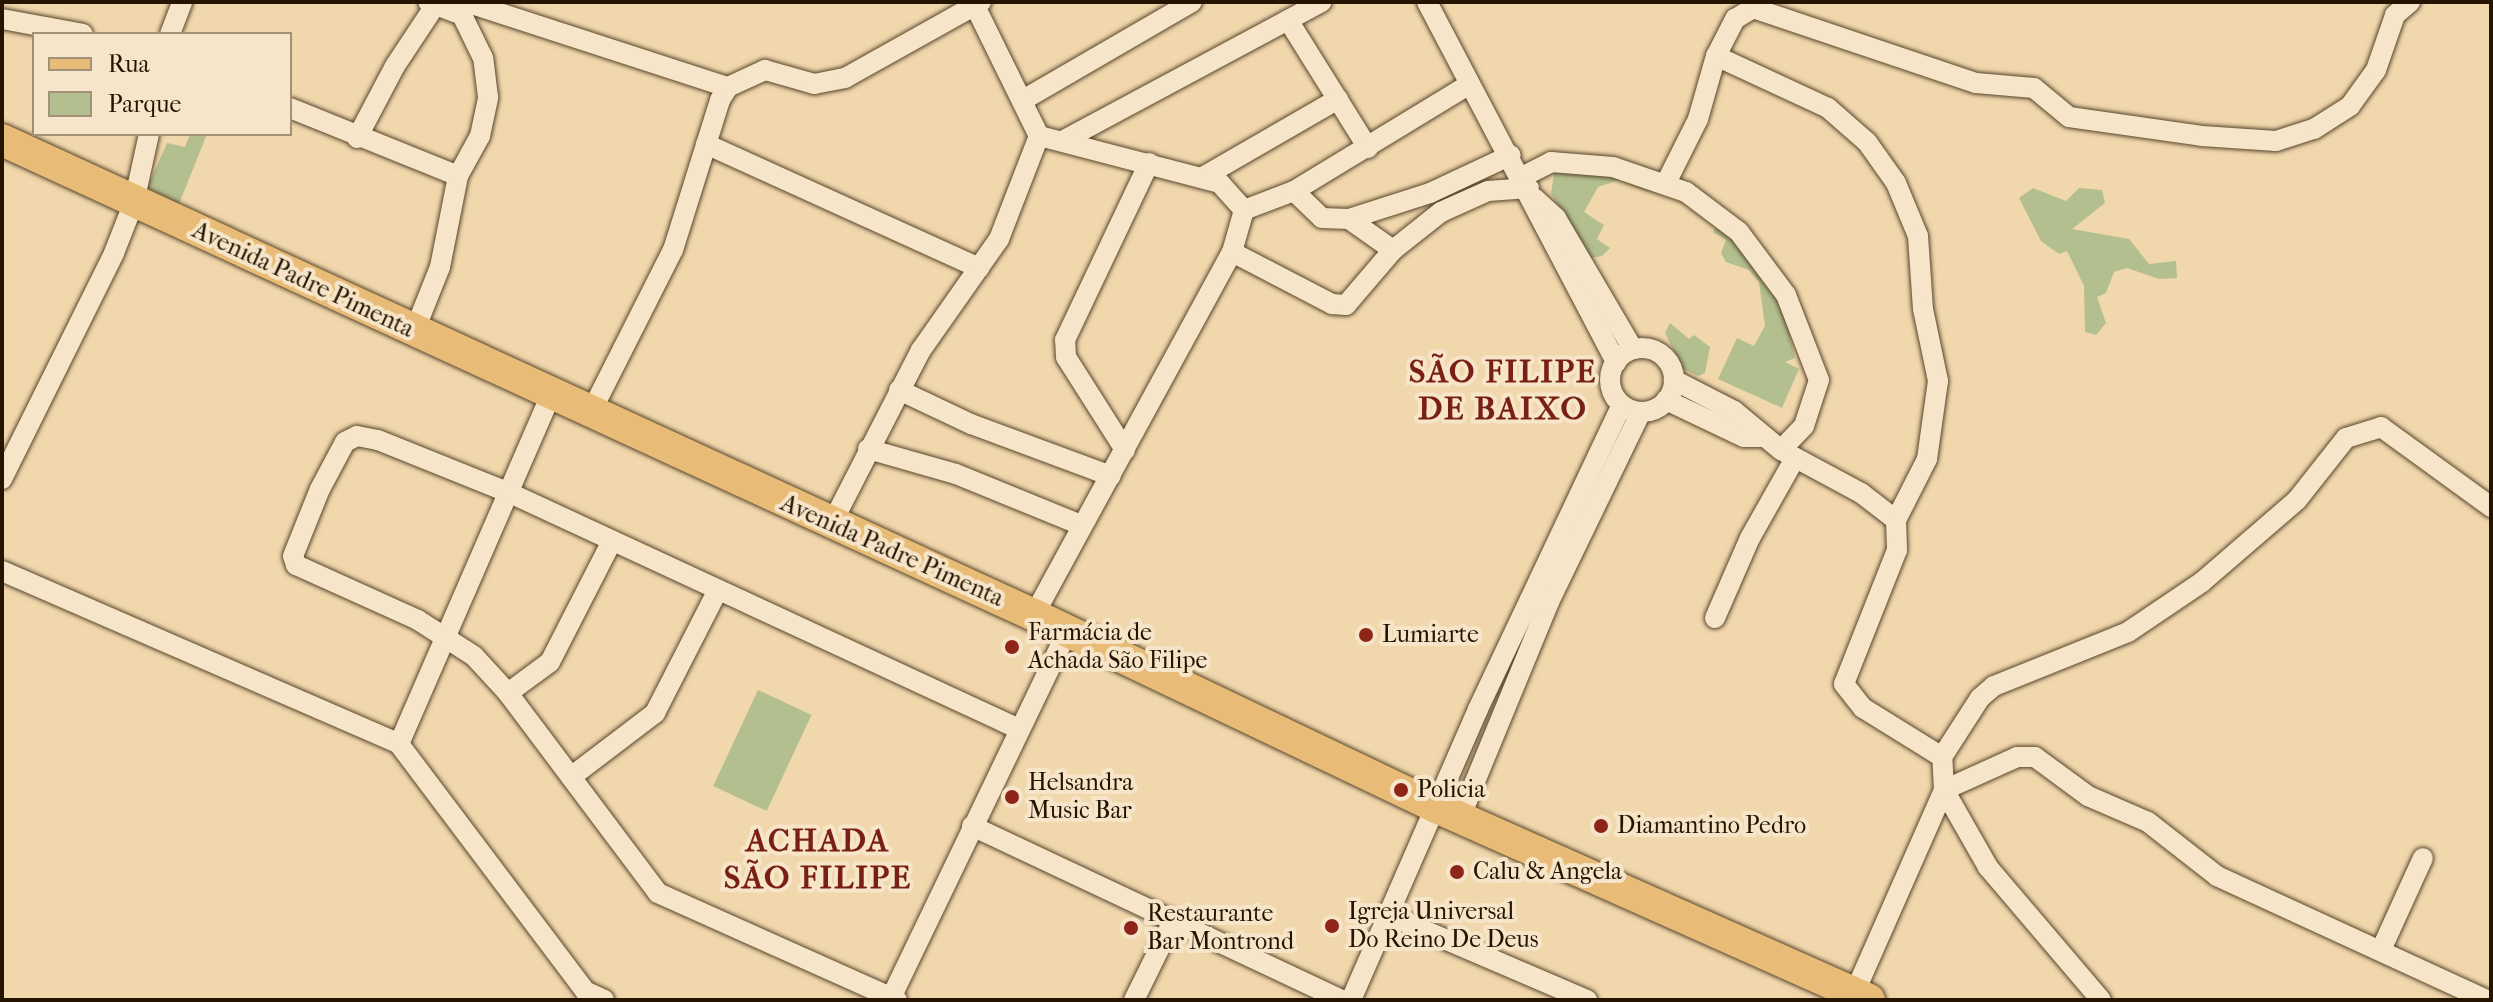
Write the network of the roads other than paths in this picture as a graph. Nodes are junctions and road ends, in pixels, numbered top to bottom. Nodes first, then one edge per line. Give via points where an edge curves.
1 (182, 2) edge
2 (1192, 2) edge
3 (1322, 2) edge
4 (1427, 2) edge
5 (2410, 2) edge
6 (432, 3) edge
7 (976, 3) edge
8 (467, 7) edge
9 (2, 19) edge
10 (1288, 20) junction
11 (72, 32) edge
12 (171, 32) edge
13 (1716, 56) junction
14 (1467, 86) junction
15 (728, 87) junction
16 (1338, 99) junction
17 (1023, 100) junction
18 (292, 109) edge
19 (149, 136) edge
20 (1039, 136) junction
21 (357, 138) junction
22 (1066, 139) junction
23 (2, 140) edge
24 (706, 144) junction
25 (1368, 148) junction
26 (1511, 155) junction
27 (1149, 163) junction
28 (458, 176) junction
29 (1203, 177) junction
30 (1666, 183) junction
31 (1528, 188) junction
32 (1294, 191) junction
33 (134, 202) junction
34 (1244, 210) junction
35 (1349, 219) junction
36 (1393, 250) junction
37 (1232, 252) junction
38 (979, 268) junction
39 (414, 332) junction
40 (1633, 349) junction
41 (1616, 362) junction
42 (1674, 380) junction
43 (899, 390) junction
44 (551, 394) junction
45 (1666, 400) junction
46 (1631, 409) junction
47 (591, 412) junction
48 (1762, 437) junction
49 (868, 449) junction
50 (1125, 450) junction
51 (1788, 454) junction
52 (1111, 476) junction
53 (2, 479) edge
54 (512, 494) junction
55 (2491, 507) edge
56 (1896, 520) junction
57 (831, 525) junction
58 (1081, 525) junction
59 (612, 541) junction
60 (2, 571) edge
61 (718, 590) junction
62 (1034, 615) junction
63 (1715, 618) dead end
64 (1067, 632) junction
65 (449, 637) junction
66 (508, 693) junction
67 (1019, 729) junction
68 (399, 744) junction
69 (1942, 757) junction
70 (571, 777) junction
71 (1944, 790) junction
72 (1448, 813) junction
73 (972, 826) junction
74 (2423, 858) dead end
75 (1386, 914) junction
76 (1173, 921) junction
77 (2381, 950) junction
78 (1862, 997) edge
79 (892, 999) edge
80 (604, 1000) edge
81 (1134, 1000) edge
82 (1341, 1000) edge
83 (1351, 1000) edge
84 (1587, 1000) edge
85 (2101, 1000) edge
86 (2486, 1000) edge

1 - 12 street
2 - 17 street
3 - 10 street
4 - 14 street
5 - 13 street via 2395,15 2376,70 2350,106 2314,129 2276,141 2069,117 2034,88 1976,83 1753,8 1735,19
6 - 8 street
6 - 21 street
7 - 15 street via 845,78 814,84 765,70
7 - 17 street
8 - 15 street
8 - 28 street via 488,97 480,136
9 - 11 street
10 - 16 street
10 - 22 street
13 - 30 street via 1698,119
13 - 56 street via 1828,108 1867,142 1896,183 1918,236 1923,309 1938,381 1927,459
14 - 25 street
14 - 26 street
15 - 24 street
16 - 25 street
16 - 29 street
17 - 20 street
18 - 21 street
19 - 33 street
20 - 22 street
20 - 38 street via 999,239
21 - 28 street
22 - 27 street
23 - 33 main road, Avenida Padre Pimenta
24 - 38 street
24 - 47 street via 673,250
25 - 32 street
26 - 31 street
26 - 35 street via 1430,193
27 - 29 street
27 - 50 street via 1065,340 1066,357
28 - 39 street via 440,267
29 - 34 street via 1234,192
30 - 31 street via 1613,167 1551,162
30 - 51 street via 1739,232 1786,295 1819,380
31 - 36 street via 1488,191 1441,212
31 - 40 street via 1556,218
31 - 41 street via 1541,225
32 - 34 street
32 - 35 street via 1322,218
33 - 39 main road, Avenida Padre Pimenta
33 - 53 street
34 - 37 street
35 - 36 street
36 - 37 street via 1346,305 1332,304
37 - 50 street
38 - 43 street
39 - 44 main road, Avenida Padre Pimenta
40 - 41 street
40 - 42 street via 1660,354
41 - 46 street via 1611,389
42 - 45 street
42 - 48 street via 1734,411
43 - 49 street
43 - 52 street via 971,424
44 - 47 main road, Avenida Padre Pimenta
44 - 54 street
45 - 46 street
45 - 48 street via 1744,437
46 - 72 street via 1549,602
47 - 57 main road, Avenida Padre Pimenta
48 - 51 street
49 - 57 street
49 - 58 street via 956,474
50 - 52 street
51 - 56 street via 1861,493
51 - 63 street
52 - 58 street
54 - 59 street
54 - 65 street
54 - 65 street via 406,450 357,436 345,442 320,489 293,556 296,565
55 - 69 street via 2381,427 2346,438 2297,500 2202,582 2128,632 1994,686 1980,698
56 - 69 street via 1897,550 1844,684 1863,708
57 - 62 main road, Avenida Padre Pimenta
58 - 62 street
59 - 61 street
59 - 66 street via 550,662
60 - 68 street
61 - 67 street
61 - 70 street via 655,713
62 - 64 main road, Avenida Padre Pimenta
64 - 67 street
64 - 72 main road, Avenida Padre Pimenta
65 - 66 street
65 - 68 street
66 - 70 street
67 - 73 street
68 - 80 street via 585,991
69 - 71 street
70 - 79 street via 658,893
71 - 77 street via 2017,757 2035,757 2088,796 2148,822 2217,876
71 - 78 street
71 - 85 street via 1988,867
72 - 75 street
72 - 78 main road, Avenida Padre Pimenta
73 - 76 street
73 - 79 street
74 - 77 street
75 - 83 street
75 - 84 street
76 - 81 street
76 - 82 street
77 - 86 street

